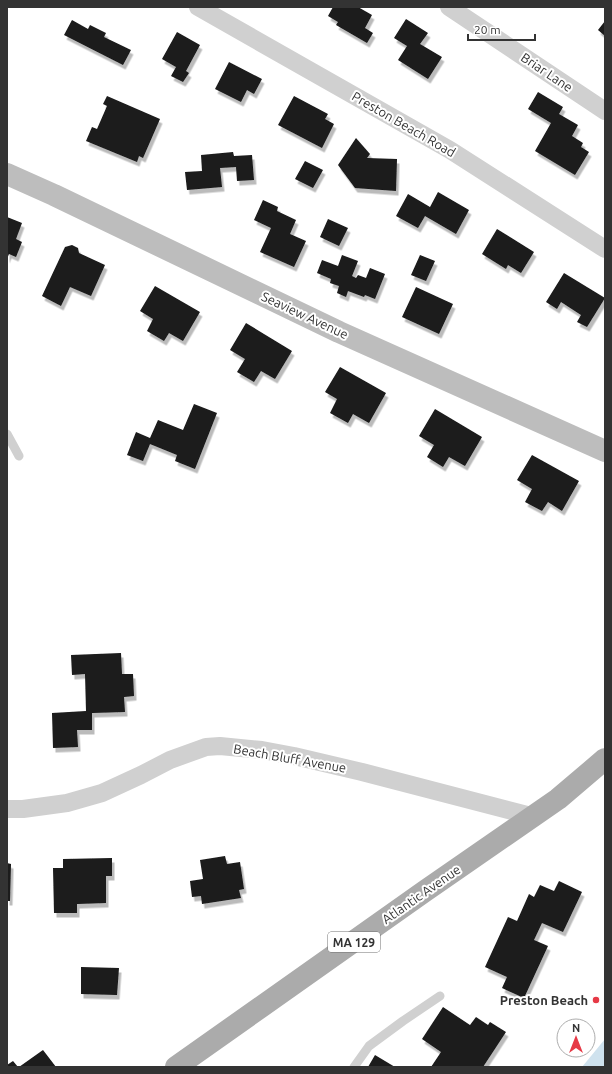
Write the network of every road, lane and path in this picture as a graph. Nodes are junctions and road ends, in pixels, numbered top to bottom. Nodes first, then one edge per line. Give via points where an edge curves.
1 (198, 7) edge
2 (449, 7) edge
3 (605, 111) edge
4 (7, 174) edge
5 (605, 249) edge
6 (7, 434) edge
7 (605, 451) edge
8 (19, 456) dead end
9 (605, 759) edge
10 (7, 809) edge
11 (531, 816) junction
12 (440, 996) dead end
13 (176, 1067) edge
14 (354, 1067) edge

1 - 5 street, Preston Beach Road via 450,150
2 - 3 street, Briar Lane
4 - 7 street, Seaview Avenue via 339,332
6 - 8 lane
9 - 11 main road, Atlantic Avenue / MA 129 via 558,799
10 - 11 street, Beach Bluff Avenue via 67,803 102,793 170,760 206,747 220,746 262,750 301,758
11 - 13 main road, Atlantic Avenue / MA 129
12 - 14 lane via 369,1046

